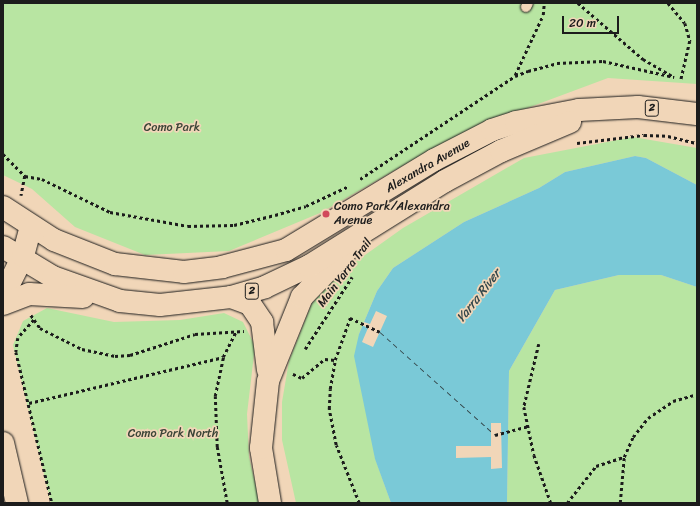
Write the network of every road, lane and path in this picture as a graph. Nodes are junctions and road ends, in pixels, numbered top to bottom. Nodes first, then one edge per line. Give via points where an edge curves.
1 (544, 3) edge
2 (578, 3) edge
3 (668, 3) edge
4 (515, 76) junction
5 (681, 79) dead end
6 (607, 109) junction
7 (697, 114) edge
8 (697, 143) edge
9 (572, 144) dead end
10 (3, 154) edge
11 (25, 176) junction
12 (11, 204) edge
13 (31, 227) junction
14 (370, 228) junction
15 (8, 252) edge
16 (355, 272) dead end
17 (3, 296) edge
18 (232, 297) junction
19 (120, 301) junction
20 (3, 304) edge
21 (28, 307) dead end
22 (34, 320) junction
23 (236, 330) junction
24 (250, 332) dead end
25 (380, 332) dead end
26 (539, 344) dead end
27 (303, 353) dead end
28 (223, 357) junction
29 (334, 360) junction
30 (293, 368) dead end
31 (291, 373) junction
32 (278, 380) junction
33 (697, 394) edge
34 (28, 403) junction
35 (528, 426) junction
36 (495, 435) dead end
37 (3, 443) edge
38 (624, 457) junction
39 (17, 503) edge
40 (52, 503) edge
41 (227, 503) edge
42 (270, 503) edge
43 (358, 503) edge
44 (551, 503) edge
45 (567, 503) edge
46 (620, 503) edge

1 - 4 path via 543,15
2 - 4 path via 643,59 674,77 603,61 557,64
3 - 5 path via 685,24 690,41
4 - 11 path via 348,186 306,206 234,224 188,226 110,212 42,179
6 - 7 main road, Alexandra Avenue / 2 via 638,107
6 - 13 main road, Alexandra Avenue / 2 via 555,113 492,130 434,160 286,250 222,267 184,272 115,264 70,248
6 - 14 main road, Alexandra Avenue / 2 via 540,133 501,151 444,181
8 - 9 path via 668,136 644,135
10 - 11 path
11 - 12 path
12 - 13 main road, Alexandra Avenue
13 - 15 main road
14 - 18 main road, Alexandra Avenue / 2 via 288,277
14 - 32 main road, Alexandra Avenue via 302,297
15 - 17 main road
15 - 19 main road, Alexandra Avenue / 2 via 69,284
16 - 27 path, Main Yarra Trail
18 - 19 main road, Alexandra Avenue / 2 via 160,305
18 - 32 main road, Alexandra Avenue via 250,304 262,322
19 - 20 main road, 2 via 38,293 20,295
21 - 22 path
22 - 23 path via 49,333 82,349 115,356 130,355 178,337
22 - 34 path via 18,338 16,352
23 - 24 path
23 - 28 path
25 - 29 path via 350,318
26 - 35 path via 524,407
28 - 34 path
28 - 41 path via 215,396 216,447
29 - 31 path via 325,359 302,378
29 - 43 path via 329,409 336,445
30 - 31 path
31 - 32 path
32 - 42 main road, Alexandra Avenue via 261,448
33 - 38 path via 673,401 648,418 633,437
34 - 40 path
35 - 36 path
35 - 44 path
37 - 39 main road
38 - 45 path via 596,466
38 - 46 path

